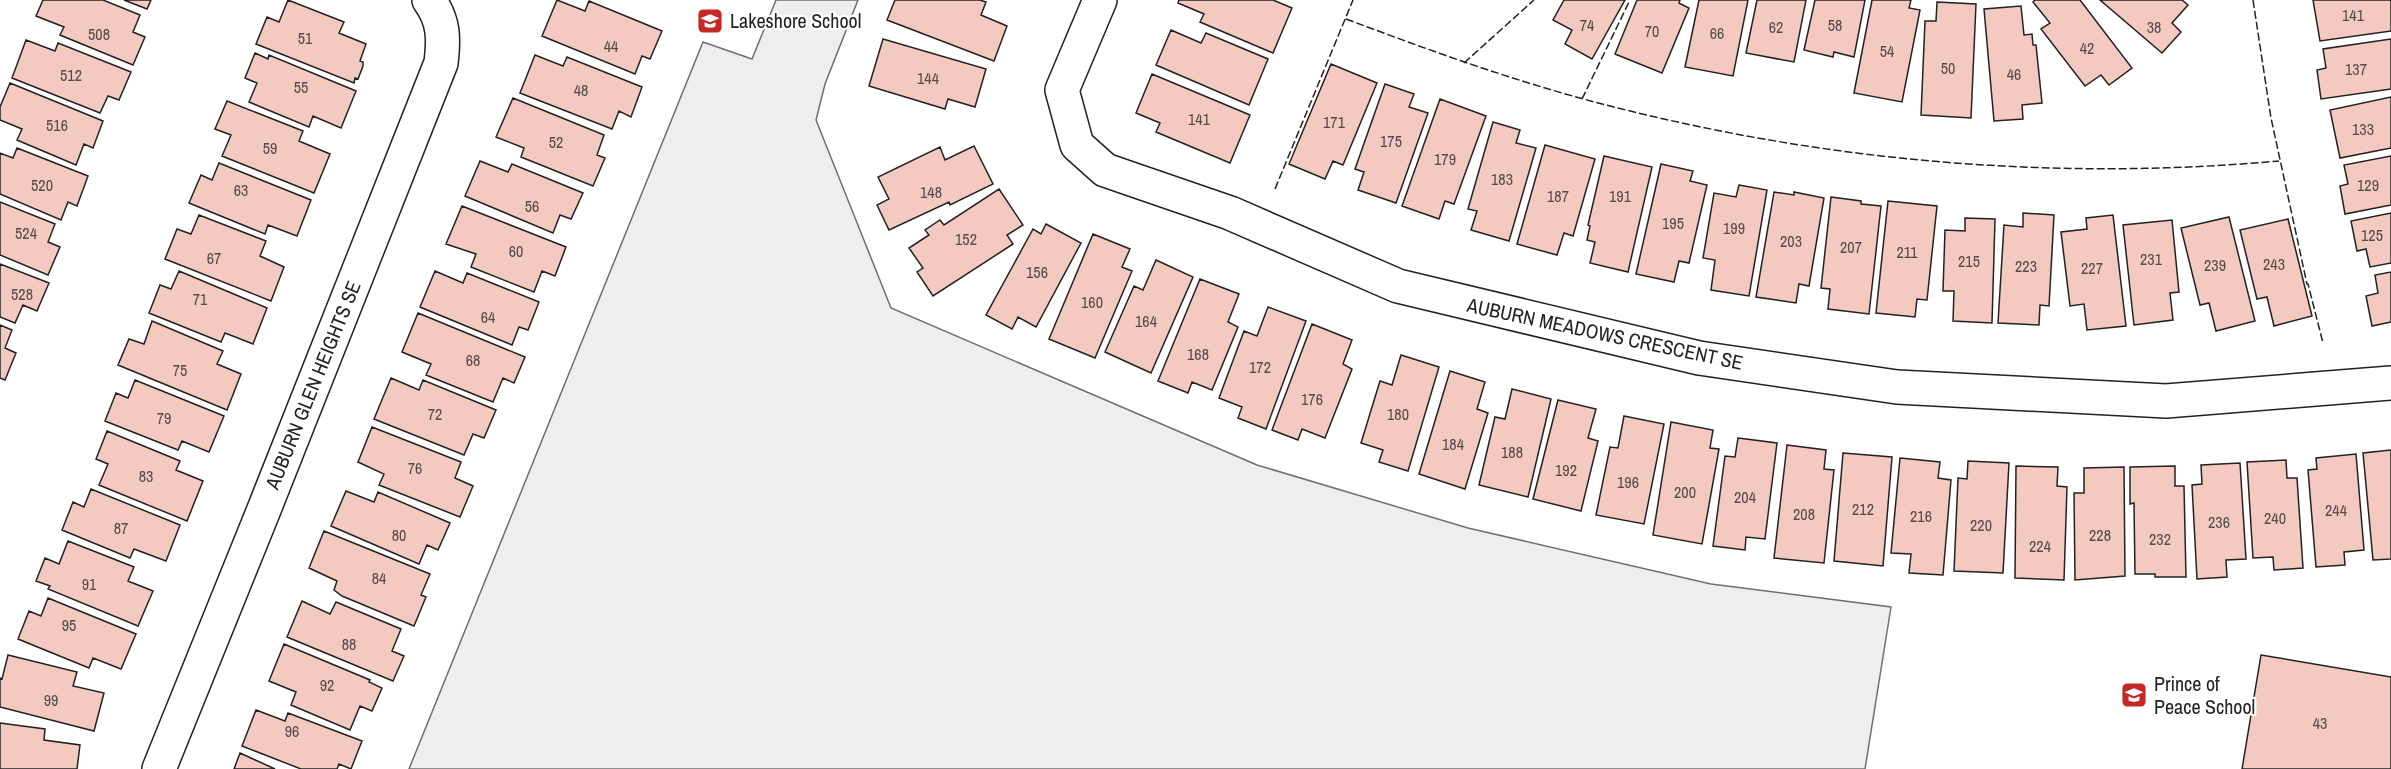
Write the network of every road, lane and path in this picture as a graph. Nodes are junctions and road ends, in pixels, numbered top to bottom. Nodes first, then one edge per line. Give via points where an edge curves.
1 (429, 0) edge
2 (1100, 0) edge
3 (2391, 383) edge
4 (159, 769) edge

1 - 4 street, AUBURN GLEN HEIGHTS SE via 437,11 444,38 441,63
2 - 3 street, AUBURN MEADOWS CRESCENT SE via 1062,90 1077,145 1105,170 1230,213 1398,286 1699,358 1897,387 2166,401

